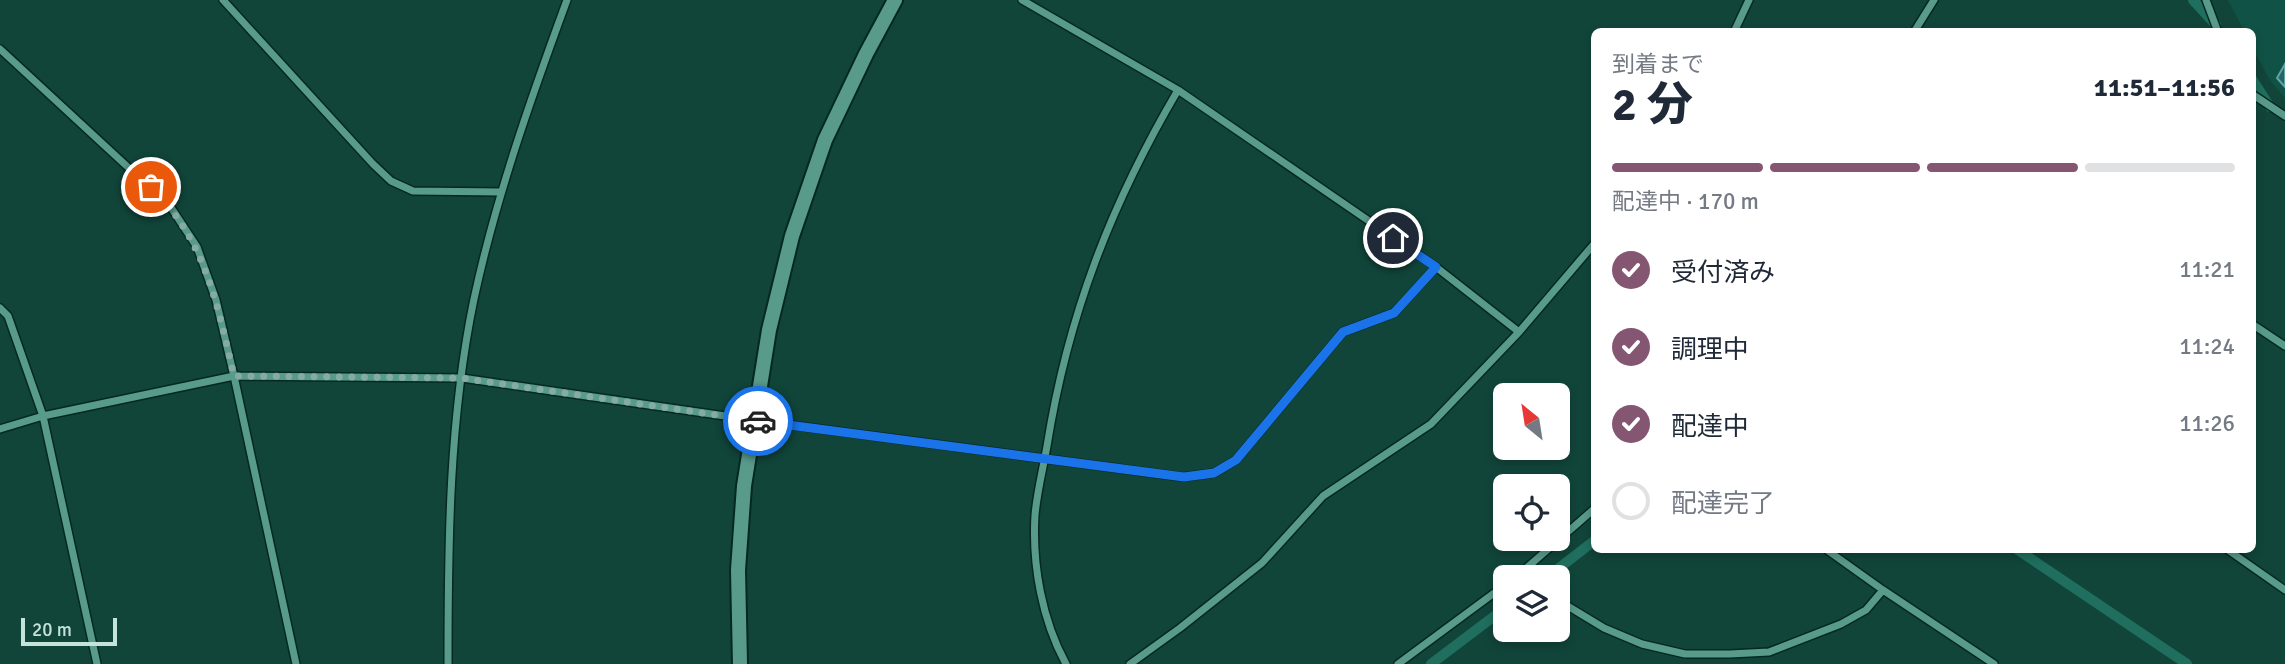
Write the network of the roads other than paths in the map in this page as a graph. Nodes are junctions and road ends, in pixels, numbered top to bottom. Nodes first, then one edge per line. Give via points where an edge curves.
1 (223, 0) edge
2 (567, 0) edge
3 (895, 0) edge
4 (1022, 0) edge
5 (1749, 0) edge
6 (1934, 0) edge
7 (2206, 0) edge
8 (1736, 28) edge
9 (1916, 28) edge
10 (2216, 28) edge
11 (0, 50) edge
12 (1178, 90) junction
13 (2256, 97) edge
14 (2285, 116) edge
15 (501, 192) junction
16 (1591, 248) edge
17 (1436, 267) junction
18 (0, 308) edge
19 (2256, 327) edge
20 (1519, 332) junction
21 (2285, 346) edge
22 (234, 376) junction
23 (461, 378) junction
24 (43, 416) junction
25 (753, 420) junction
26 (0, 429) edge
27 (1045, 459) junction
28 (1591, 512) edge
29 (1831, 553) edge
30 (2232, 553) edge
31 (1530, 565) edge
32 (1883, 590) junction
33 (2285, 590) edge
34 (1493, 594) edge
35 (1570, 607) edge
36 (97, 664) edge
37 (296, 664) edge
38 (448, 664) edge
39 (740, 664) edge
40 (1066, 664) edge
41 (1130, 664) edge
42 (1398, 664) edge
43 (1994, 664) edge

1 - 15 street via 391,181 413,191
2 - 15 street
3 - 25 street via 825,140 792,236
4 - 12 street
5 - 8 street
6 - 9 street
7 - 10 street
11 - 22 street via 170,206 197,247 216,300
12 - 17 street
12 - 27 street via 1123,194 1076,314
13 - 14 street
15 - 23 street via 474,299
16 - 20 street
17 - 20 street
17 - 27 street via 1394,313 1343,332 1236,460 1214,473 1184,477
18 - 24 street via 8,316
19 - 21 street
20 - 41 street via 1431,424 1323,496 1262,563
22 - 23 street
22 - 24 street
22 - 37 street
23 - 25 street
23 - 38 street via 449,521
24 - 26 street
24 - 36 street
25 - 27 street
25 - 39 street via 738,570
27 - 40 street via 1035,515 1037,566 1044,611
28 - 31 street
29 - 32 street
30 - 33 street
32 - 35 street via 1866,610 1841,624 1769,652 1685,654 1642,644
32 - 43 street
34 - 42 street

